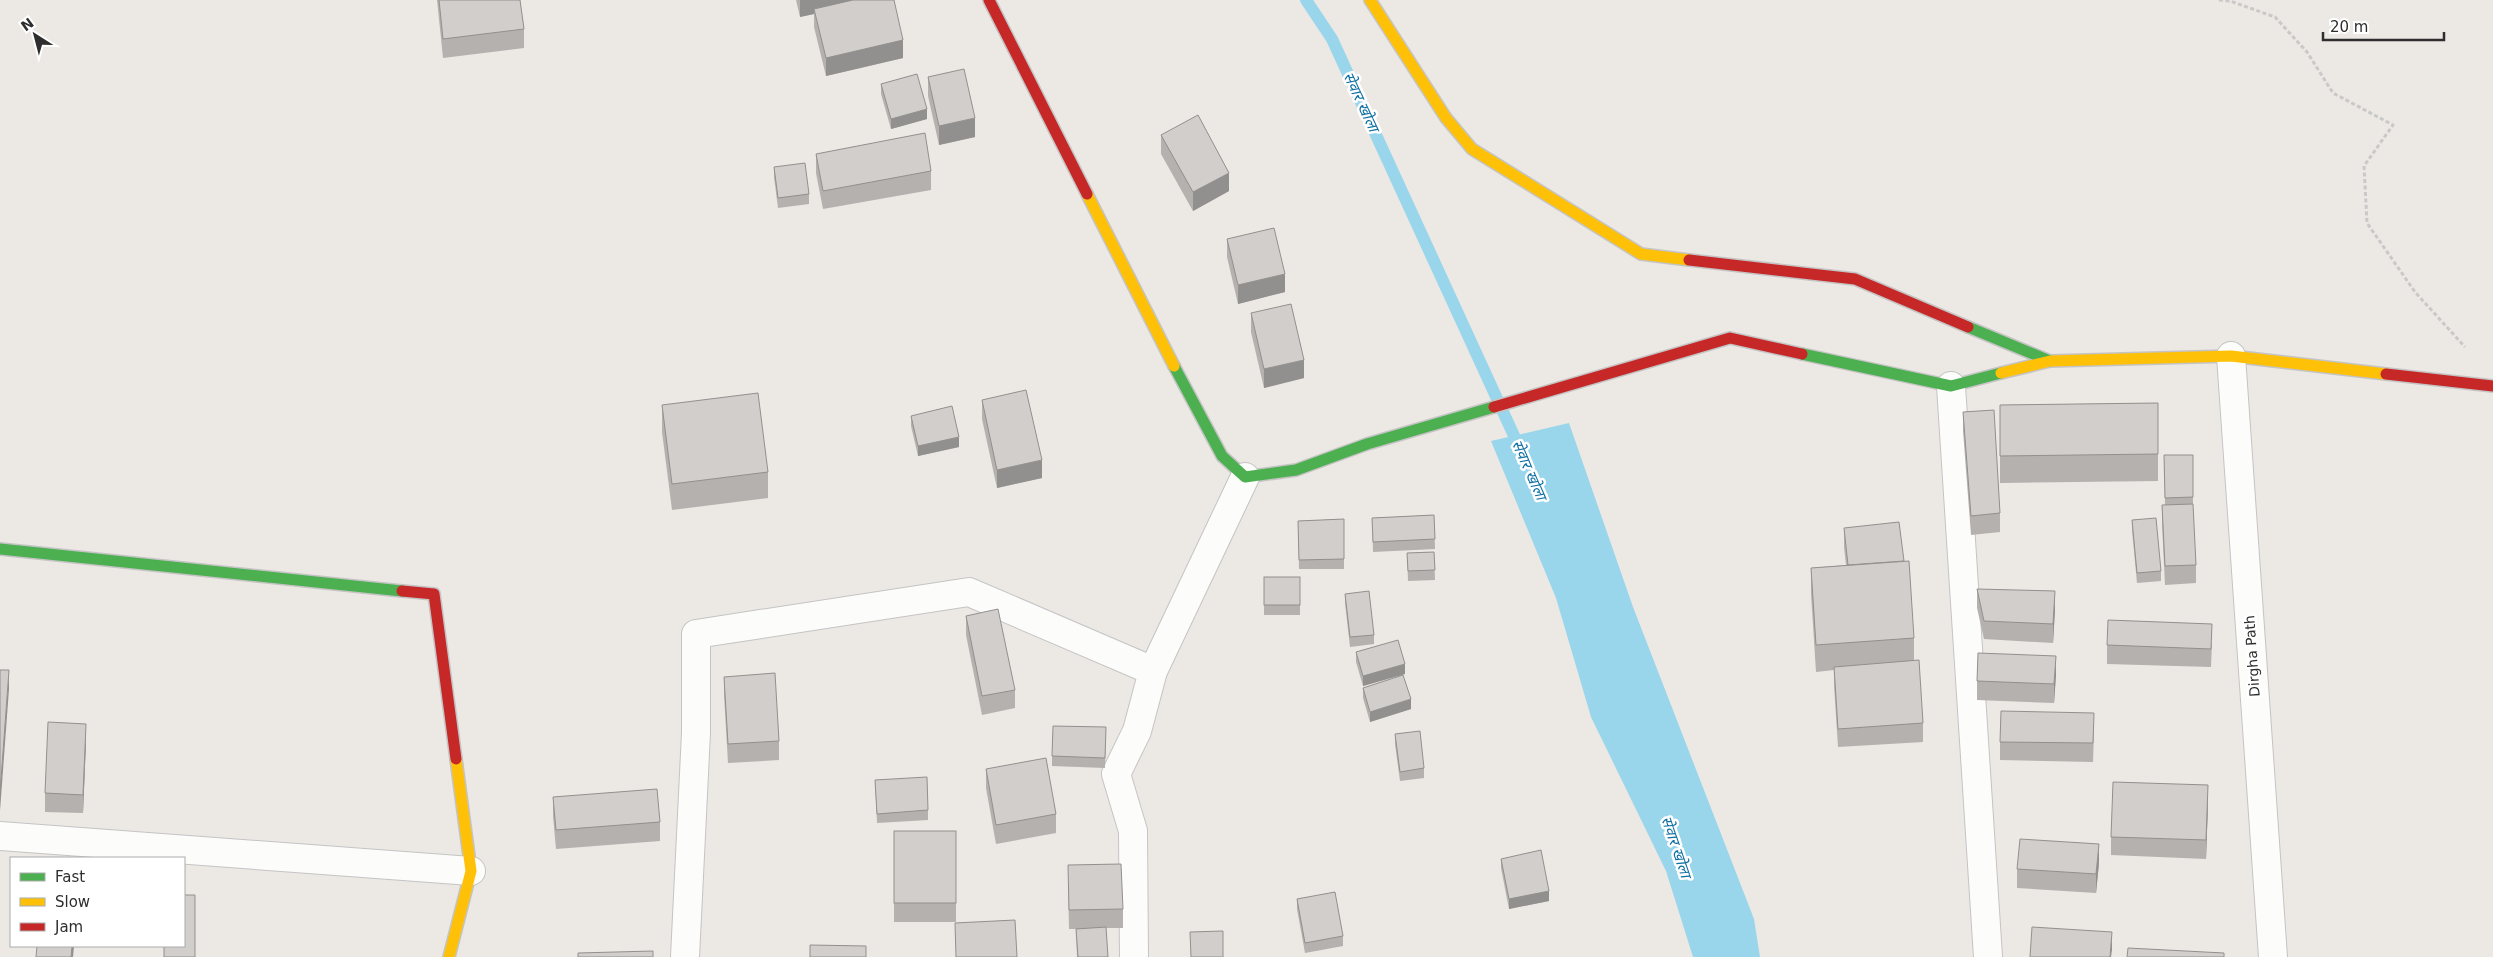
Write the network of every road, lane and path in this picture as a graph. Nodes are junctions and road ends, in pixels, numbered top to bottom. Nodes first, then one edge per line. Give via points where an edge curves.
1 (989, 0) edge
2 (1370, 0) edge
3 (2219, 0) edge
4 (2467, 349) dead end
5 (2230, 356) junction
6 (2050, 361) junction
7 (1951, 386) junction
8 (2493, 386) edge
9 (1245, 477) junction
10 (0, 549) edge
11 (1153, 671) junction
12 (0, 836) edge
13 (471, 871) junction
14 (449, 957) edge
15 (685, 957) edge
16 (1134, 957) edge
17 (1988, 957) edge
18 (2273, 957) edge

1 - 9 street via 1189,395 1222,456
2 - 6 street via 1446,118 1472,149 1641,254 1855,279
3 - 4 path via 2275,17 2307,52 2333,93 2393,125 2364,166 2367,223 2415,292
5 - 6 street
5 - 8 street
5 - 18 street, Dirgha Path
6 - 7 street
7 - 9 street via 1730,338 1367,444 1296,470
7 - 17 street
9 - 11 street
10 - 13 street via 434,594
11 - 15 street via 969,592 696,634 696,733
11 - 16 street via 1138,731 1116,774 1133,831
12 - 13 street
13 - 14 street

